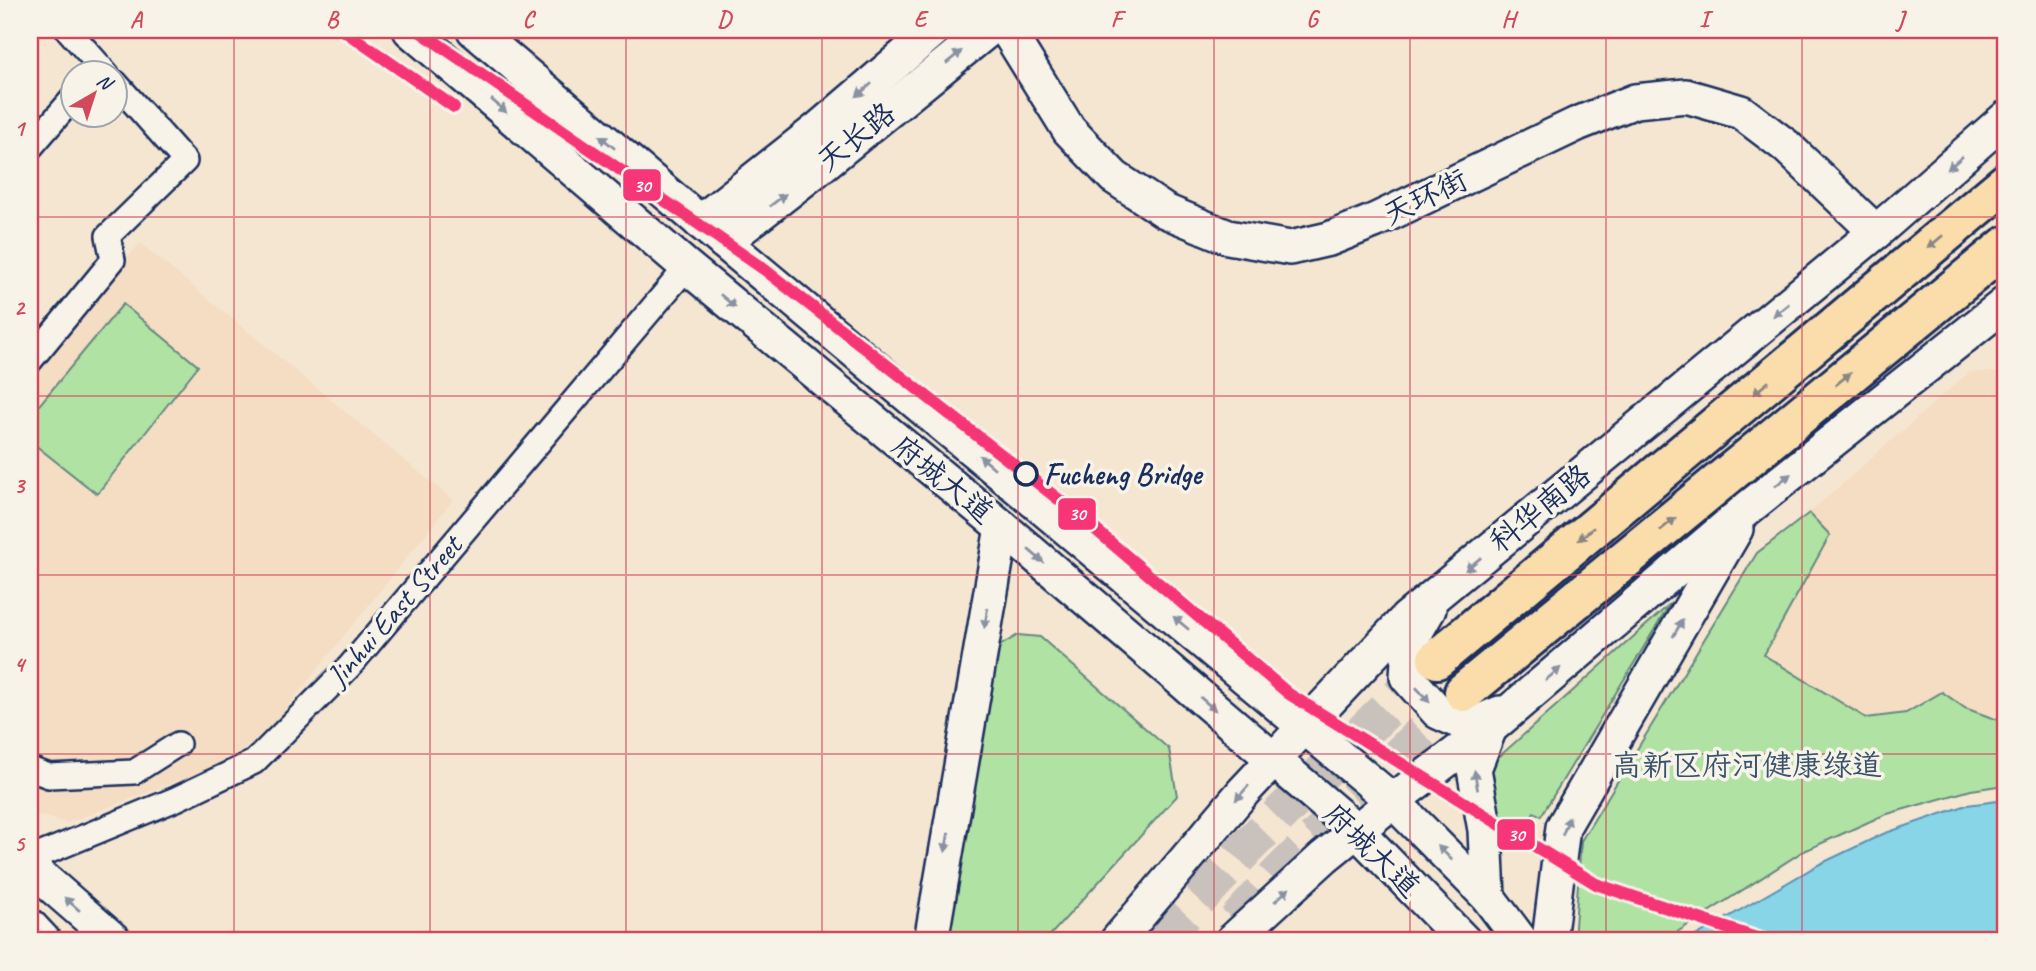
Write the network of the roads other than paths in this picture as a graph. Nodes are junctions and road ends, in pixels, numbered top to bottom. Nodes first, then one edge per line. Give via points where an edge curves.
1 (68, 30) edge
2 (410, 30) edge
3 (474, 30) edge
4 (934, 30) edge
5 (988, 30) edge
6 (1007, 30) edge
7 (91, 60) edge
8 (130, 99) edge
9 (60, 113) edge
10 (2006, 118) edge
11 (30, 148) edge
12 (2006, 183) edge
13 (712, 232) junction
14 (1876, 232) junction
15 (2006, 246) edge
16 (687, 267) junction
17 (1999, 320) edge
18 (30, 361) edge
19 (1748, 508) junction
20 (1002, 527) junction
21 (1439, 592) junction
22 (1437, 659) tunnel mouth
23 (1464, 692) tunnel mouth
24 (1515, 707) junction
25 (1305, 726) junction
26 (1490, 728) junction
27 (178, 744) dead end
28 (1273, 760) junction
29 (30, 769) edge
30 (1393, 801) junction
31 (1357, 831) junction
32 (30, 859) edge
33 (30, 867) edge
34 (1488, 897) junction
35 (30, 926) edge
36 (44, 941) edge
37 (115, 941) edge
38 (931, 941) edge
39 (1117, 941) edge
40 (1232, 941) edge
41 (1464, 941) edge
42 (1521, 941) edge
43 (1549, 941) edge

1 - 7 street
2 -> 16 main road, 府城大道
13 -> 3 main road, 府城大道
4 -> 13 main road, 天长路 via 818,129
13 -> 5 main road, 天长路
6 - 14 main road, 天环街 via 1069,130 1114,177 1165,211 1228,237 1290,248 1329,239 1635,101 1686,96 1741,111 1786,146
8 - 18 street via 185,161 108,236 113,260
9 - 11 street
10 -> 14 main road, 科华南路
12 -> 22 highway, 科华南路
25 -> 13 main road, 府城大道
14 -> 21 main road, 科华南路
23 -> 15 highway
16 -> 20 main road, 府城大道
16 - 32 street, Jinhui East Street via 354,661 254,762
19 -> 17 main road
24 -> 19 main road
43 -> 19 main road via 1563,827
20 -> 28 main road, 府城大道
20 -> 38 main road
21 -> 24 main road via 1409,644 1407,677 1438,712 1469,726
21 - 25 main road, 科华南路 via 1406,619
24 - 26 main road
25 - 28 main road, 科华南路
25 - 30 main road, 府城大道
26 - 30 main road
34 -> 26 main road via 1485,830 1474,769
27 - 29 street via 134,772 49,776
28 - 31 main road, 府城大道
28 -> 39 main road, 科华南路
30 - 31 main road
34 -> 30 main road, 府城大道
40 -> 31 main road
31 - 41 main road, 府城大道
37 -> 33 main road
34 - 42 main road, 府城大道
35 - 36 main road

